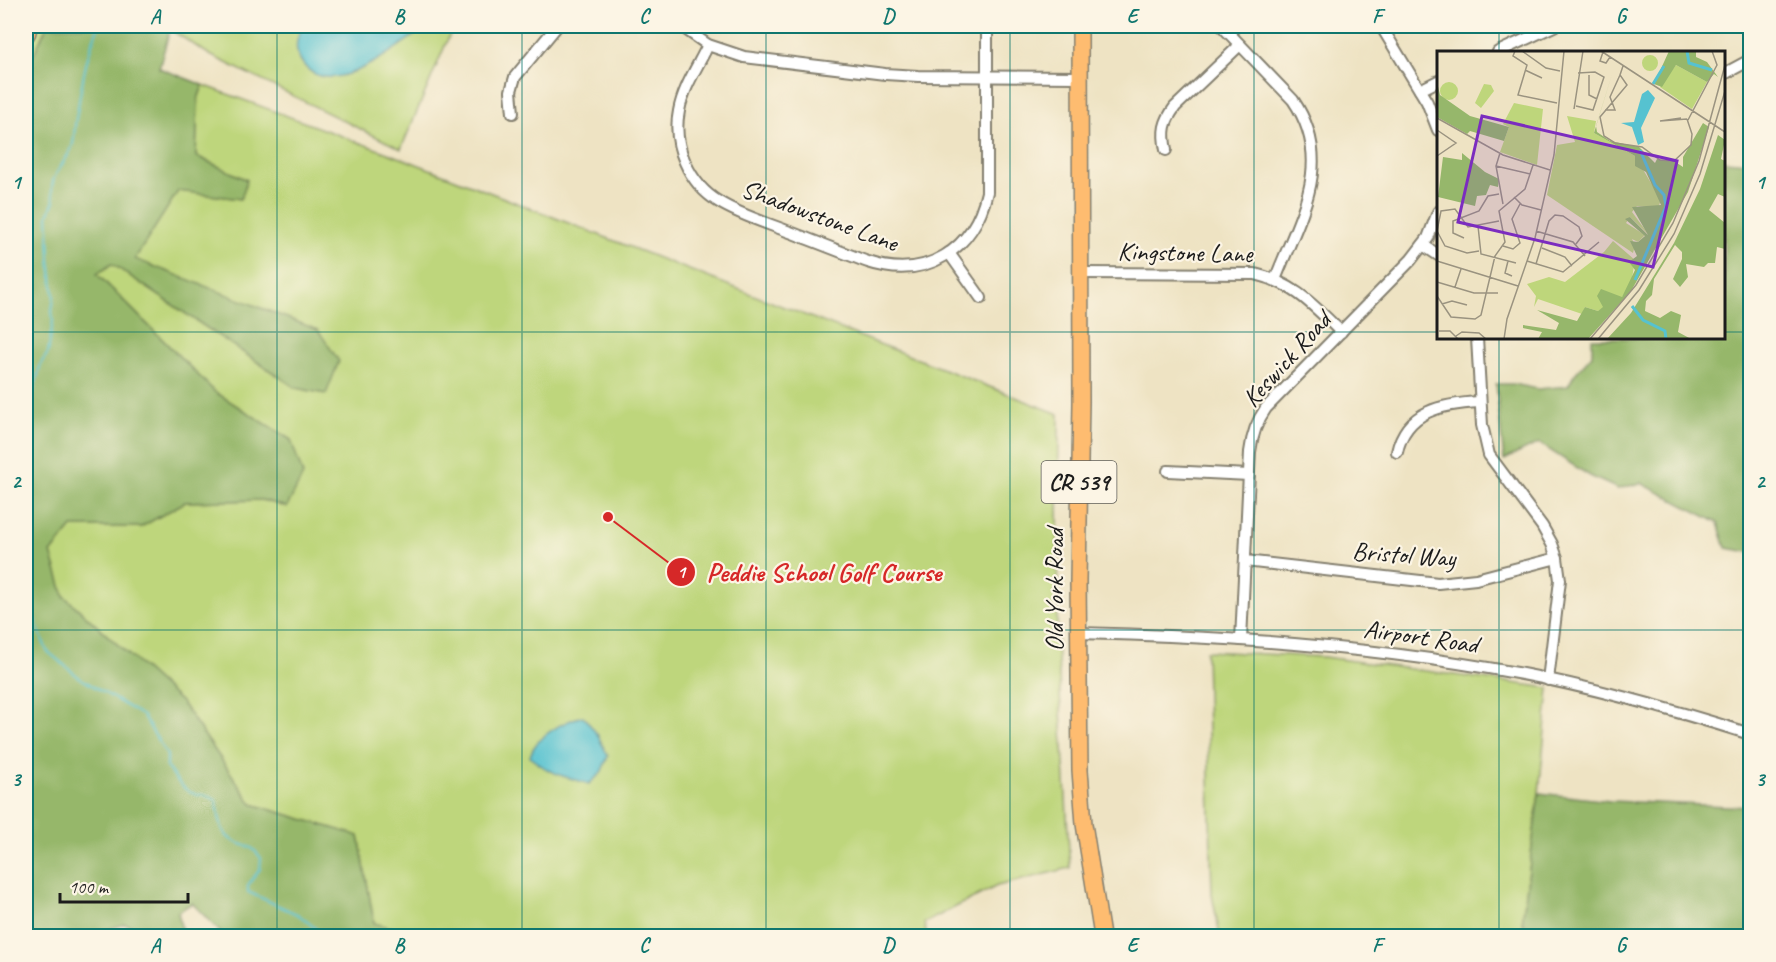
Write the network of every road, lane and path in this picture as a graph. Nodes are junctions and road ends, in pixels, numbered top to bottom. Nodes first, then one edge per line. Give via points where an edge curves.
1 (28, 26) edge
2 (557, 26) edge
3 (681, 26) edge
4 (987, 26) edge
5 (1080, 26) edge
6 (1222, 26) edge
7 (1382, 26) edge
8 (1554, 26) edge
9 (26, 33) edge
10 (708, 45) junction
11 (1240, 45) junction
12 (1500, 51) edge
13 (1750, 60) edge
14 (1725, 73) edge
15 (987, 77) junction
16 (1080, 77) junction
17 (1437, 82) edge
18 (1420, 90) junction
19 (513, 113) dead end
20 (1437, 127) edge
21 (1166, 150) dead end
22 (1437, 214) edge
23 (1423, 245) junction
24 (949, 253) junction
25 (1437, 254) edge
26 (1081, 273) junction
27 (1275, 280) junction
28 (981, 298) dead end
29 (1341, 332) junction
30 (1477, 339) edge
31 (1480, 402) junction
32 (1397, 452) dead end
33 (1168, 471) dead end
34 (1249, 475) junction
35 (1557, 558) junction
36 (1245, 561) junction
37 (1078, 633) junction
38 (1241, 640) junction
39 (1548, 680) junction
40 (1750, 734) edge
41 (1102, 936) edge

1 - 9 highway
2 - 19 street via 515,77 511,91
3 - 10 street
4 - 15 street, Shadowstone Lane
5 - 16 main road, Old York Road / CR 539
6 - 11 street
7 - 18 street
8 - 12 street
10 - 15 street via 744,57 885,74
10 - 24 street, Shadowstone Lane via 684,92 677,126 686,165 716,201 881,266 913,268
11 - 21 street via 1175,108 1163,132
11 - 27 street via 1293,100 1312,139 1310,191
13 - 14 street
15 - 16 street
15 - 24 street, Shadowstone Lane via 987,192 979,219
16 - 26 main road, Old York Road / CR 539
17 - 18 street
18 - 20 street
22 - 23 street, Keswick Road
23 - 25 street
23 - 29 street, Keswick Road
24 - 28 street
26 - 27 street, Kingstone Lane via 1240,273
26 - 37 main road, Old York Road / CR 539
27 - 29 street, Kingstone Lane via 1306,298
29 - 34 street, Keswick Road via 1258,420 1251,440
30 - 31 street
31 - 32 street via 1427,411 1405,432
31 - 35 street via 1489,455 1542,526
33 - 34 street
34 - 36 street, Keswick Road
35 - 36 street, Bristol Way via 1471,580 1438,583
35 - 39 street via 1560,580
36 - 38 street, Keswick Road
37 - 38 street, Airport Road
37 - 41 main road, Old York Road / CR 539 via 1080,789
38 - 39 street, Airport Road via 1389,653
39 - 40 street, Airport Road via 1658,706

